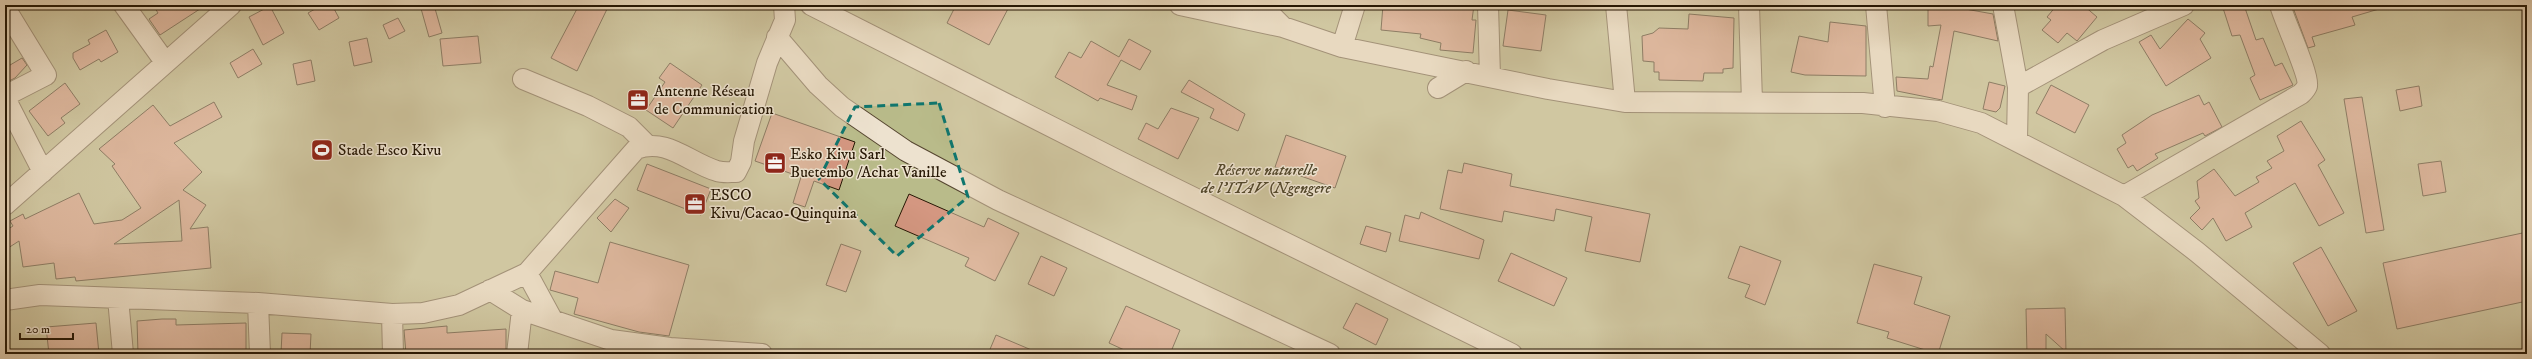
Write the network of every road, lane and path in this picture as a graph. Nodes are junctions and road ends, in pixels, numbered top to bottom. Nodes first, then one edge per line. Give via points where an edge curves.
1 (124, 5) edge
2 (231, 5) edge
3 (784, 5) edge
4 (811, 5) edge
5 (1180, 5) edge
6 (1261, 5) edge
7 (1355, 5) edge
8 (1488, 5) edge
9 (1616, 5) edge
10 (1749, 5) edge
11 (1876, 5) edge
12 (2003, 5) edge
13 (2184, 5) edge
14 (2280, 5) edge
15 (5, 8) edge
16 (1283, 27) junction
17 (777, 37) junction
18 (1342, 47) junction
19 (165, 62) junction
20 (1466, 71) junction
21 (1490, 76) junction
22 (523, 78) dead end
23 (2018, 87) junction
24 (1438, 88) dead end
25 (5, 97) edge
26 (1625, 102) junction
27 (1752, 102) junction
28 (1885, 107) junction
29 (2017, 140) junction
30 (647, 145) junction
31 (43, 172) junction
32 (2124, 196) junction
33 (5, 205) edge
34 (527, 273) junction
35 (490, 290) junction
36 (118, 298) junction
37 (5, 300) edge
38 (258, 303) junction
39 (522, 310) junction
40 (392, 314) junction
41 (552, 319) junction
42 (1488, 347) edge
43 (669, 351) edge
44 (122, 354) edge
45 (260, 354) edge
46 (393, 354) edge
47 (517, 354) edge
48 (762, 354) edge
49 (1330, 354) edge
50 (1512, 354) edge
51 (2320, 354) edge

1 - 19 street
2 - 19 street
3 - 17 street via 785,20
4 - 42 street
5 - 16 street
6 - 16 street
7 - 18 street
8 - 21 street
9 - 26 street
10 - 27 street
11 - 28 street
12 - 23 street
13 - 23 street via 2103,40
14 - 32 street via 2307,74 2307,86 2301,94
15 - 25 street via 46,75
16 - 18 street
17 - 30 street via 767,63 746,134 741,162 736,172 718,171 672,150
17 - 49 street via 818,85 842,107 906,151 998,200
18 - 20 street
19 - 31 street
20 - 21 street
20 - 24 street
21 - 26 street
22 - 30 street via 588,106 628,127
23 - 29 street
25 - 31 street
26 - 27 street
27 - 28 street via 1863,103
28 - 29 street via 1938,111 1981,123
29 - 32 street
30 - 34 street via 636,150
31 - 33 street
32 - 51 street via 2197,252
34 - 35 street
34 - 41 street
35 - 39 street
35 - 40 street via 459,305 422,313
36 - 37 street via 40,295
36 - 38 street
36 - 44 street
38 - 40 street
38 - 45 street
39 - 41 street
39 - 47 street
40 - 46 street
41 - 43 street via 611,340
42 - 50 street
43 - 48 street

